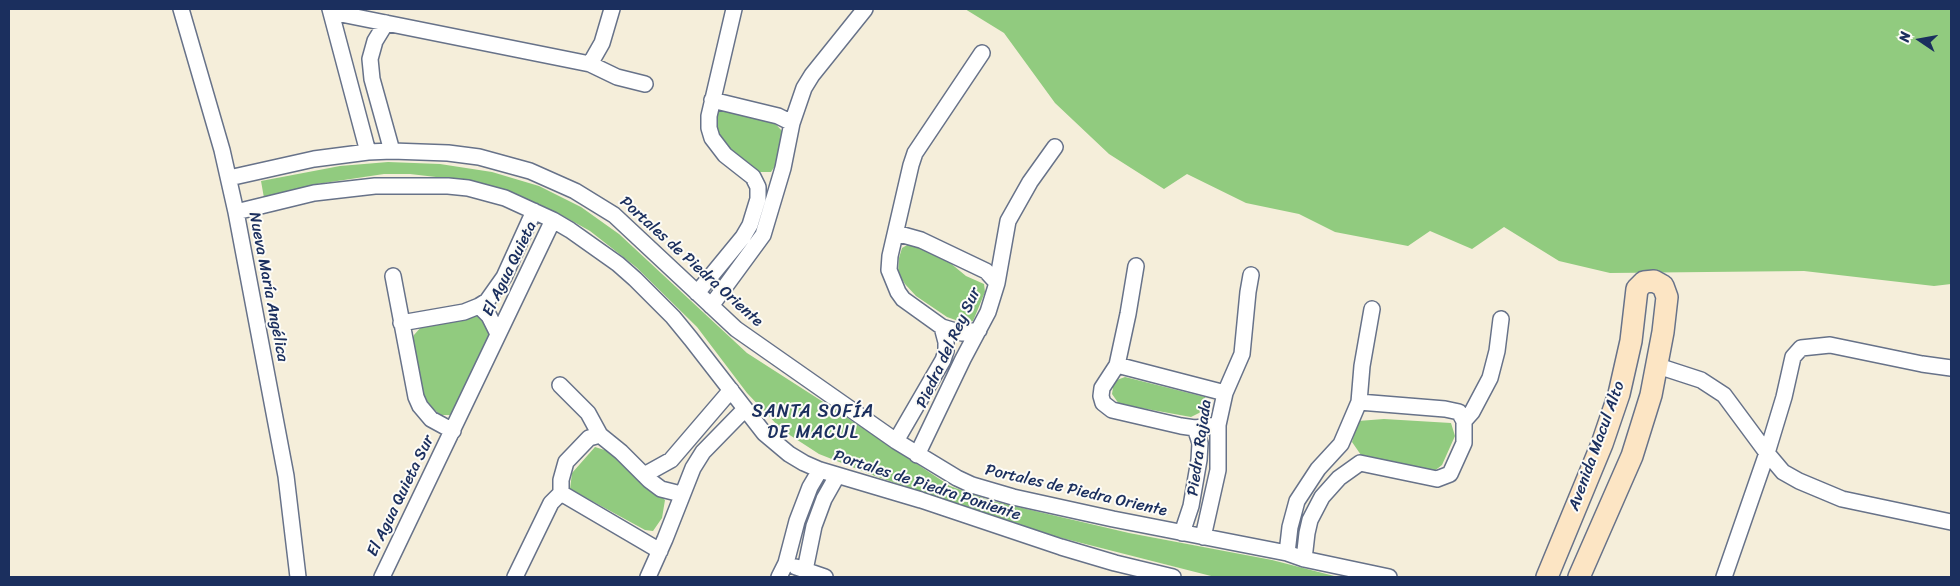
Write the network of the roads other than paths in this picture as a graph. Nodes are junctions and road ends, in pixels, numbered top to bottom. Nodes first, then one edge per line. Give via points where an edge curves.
1 (181, 9) edge
2 (612, 9) edge
3 (734, 9) edge
4 (865, 9) edge
5 (330, 10) edge
6 (386, 24) junction
7 (982, 53) dead end
8 (590, 64) junction
9 (645, 84) dead end
10 (712, 100) junction
11 (792, 123) junction
12 (1055, 147) dead end
13 (392, 151) junction
14 (368, 152) junction
15 (783, 168) junction
16 (753, 177) junction
17 (228, 178) junction
18 (534, 211) junction
19 (236, 212) junction
20 (553, 220) junction
21 (896, 233) junction
22 (1136, 266) dead end
23 (1251, 275) dead end
24 (393, 276) dead end
25 (997, 283) junction
26 (697, 293) junction
27 (479, 306) junction
28 (711, 306) junction
29 (1372, 309) dead end
30 (1502, 319) dead end
31 (401, 323) junction
32 (942, 327) junction
33 (979, 330) junction
34 (498, 334) junction
35 (1116, 365) junction
36 (1658, 366) junction
37 (1951, 368) edge
38 (560, 385) dead end
39 (731, 390) junction
40 (1225, 393) junction
41 (1359, 402) junction
42 (745, 409) junction
43 (1464, 421) junction
44 (1218, 425) junction
45 (1195, 428) junction
46 (453, 431) junction
47 (600, 435) junction
48 (896, 441) junction
49 (1341, 444) junction
50 (1767, 453) junction
51 (917, 455) junction
52 (1360, 463) junction
53 (820, 470) junction
54 (644, 475) junction
55 (837, 476) junction
56 (561, 493) junction
57 (681, 494) junction
58 (1577, 504) junction
59 (1602, 521) junction
60 (1951, 522) edge
61 (1182, 533) junction
62 (1203, 537) junction
63 (660, 551) junction
64 (1287, 553) junction
65 (1304, 558) junction
66 (786, 563) junction
67 (805, 570) junction
68 (1144, 574) edge
69 (298, 577) edge
70 (382, 577) edge
71 (515, 577) edge
72 (648, 577) edge
73 (779, 577) edge
74 (825, 577) edge
75 (1169, 577) edge
76 (1389, 577) edge
77 (1547, 577) edge
78 (1579, 577) edge
79 (1724, 577) edge

1 - 17 street, Nueva María Angélica
2 - 8 street via 602,44
3 - 10 street
4 - 11 street via 812,75
5 - 6 street
5 - 14 street
6 - 8 street
6 - 13 street via 375,41 370,59 372,79
7 - 21 street via 915,153
8 - 9 street via 617,77
10 - 11 street via 778,116
10 - 16 street via 709,128 712,138 725,155
11 - 15 street
12 - 25 street, Piedra del Rey Sur via 1008,221
13 - 14 street, Portales de Piedra Oriente
13 - 26 street, Portales de Piedra Oriente via 479,158 553,180 614,215
14 - 17 street, Portales de Piedra Oriente via 314,159
15 - 16 street via 770,178
15 - 28 street via 763,236
16 - 26 street via 758,187 758,200 750,225
17 - 19 street, Nueva María Angélica
18 - 19 street, Portales de Piedra Poniente via 468,188 416,185 332,190
18 - 20 street, Portales de Piedra Poniente
18 - 27 street, El Agua Quieta via 501,282
19 - 69 street, Nueva María Angélica via 286,476
20 - 34 street, El Agua Quieta
20 - 39 street, Portales de Piedra Poniente via 618,264 656,298
21 - 25 street via 921,240 986,271
21 - 32 street via 890,256 892,282 904,299
22 - 35 street
23 - 40 street, Piedra Rajada via 1242,354
24 - 31 street
25 - 33 street, Piedra del Rey Sur
26 - 28 street, Portales de Piedra Oriente
27 - 31 street
27 - 34 street, El Agua Quieta via 489,316
28 - 48 street, Portales de Piedra Oriente via 736,329
29 - 41 street
30 - 43 street via 1490,378
31 - 46 street via 420,406 431,419
32 - 33 street via 962,333
32 - 48 street via 946,342 943,360
33 - 51 street, Piedra del Rey Sur
34 - 46 street, El Agua Quieta
35 - 40 street
35 - 45 street via 1102,388 1101,396 1107,408
36 - 50 street via 1702,380 1724,395
36 - 58 street, Avenida Macul Alto via 1667,297 1659,282 1649,281 1637,289 1631,341 1619,394
36 - 59 street, Avenida Macul Alto via 1632,456
37 - 50 street via 1830,345 1801,348 1793,357
38 - 47 street via 588,413
39 - 42 street, Portales de Piedra Poniente
39 - 54 street via 671,460
40 - 44 street, Piedra Rajada
41 - 43 street via 1444,409 1459,412
41 - 49 street
42 - 53 street, Portales de Piedra Poniente via 774,443
42 - 57 street via 703,452
43 - 52 street via 1464,444 1450,474 1437,479
44 - 45 street
44 - 62 street, Piedra Rajada via 1218,470
45 - 61 street via 1200,442 1199,460 1191,506
46 - 70 street, El Agua Quieta Sur
47 - 54 street
47 - 56 street via 589,438 566,462
48 - 51 street, Portales de Piedra Oriente
49 - 52 street
49 - 64 street via 1318,469 1297,501
50 - 60 street via 1783,472 1842,499
50 - 79 street
51 - 61 street, Portales de Piedra Oriente via 957,478 990,491
52 - 65 street via 1339,478 1322,497 1306,533
53 - 55 street, Portales de Piedra Poniente
53 - 66 street via 797,520
54 - 57 street via 661,489
55 - 67 street via 814,526
55 - 68 street, Portales de Piedra Poniente via 921,500
56 - 63 street
56 - 71 street via 551,503
57 - 63 street
58 - 59 street via 1593,505
58 - 77 street, Avenida Macul Alto
59 - 78 street, Avenida Macul Alto
61 - 62 street, Portales de Piedra Oriente
62 - 64 street, Portales de Piedra Oriente
63 - 72 street
64 - 65 street, Portales de Piedra Oriente
65 - 76 street, Portales de Piedra Oriente
66 - 67 street
66 - 73 street
67 - 74 street
68 - 75 street, Portales de Piedra Poniente

